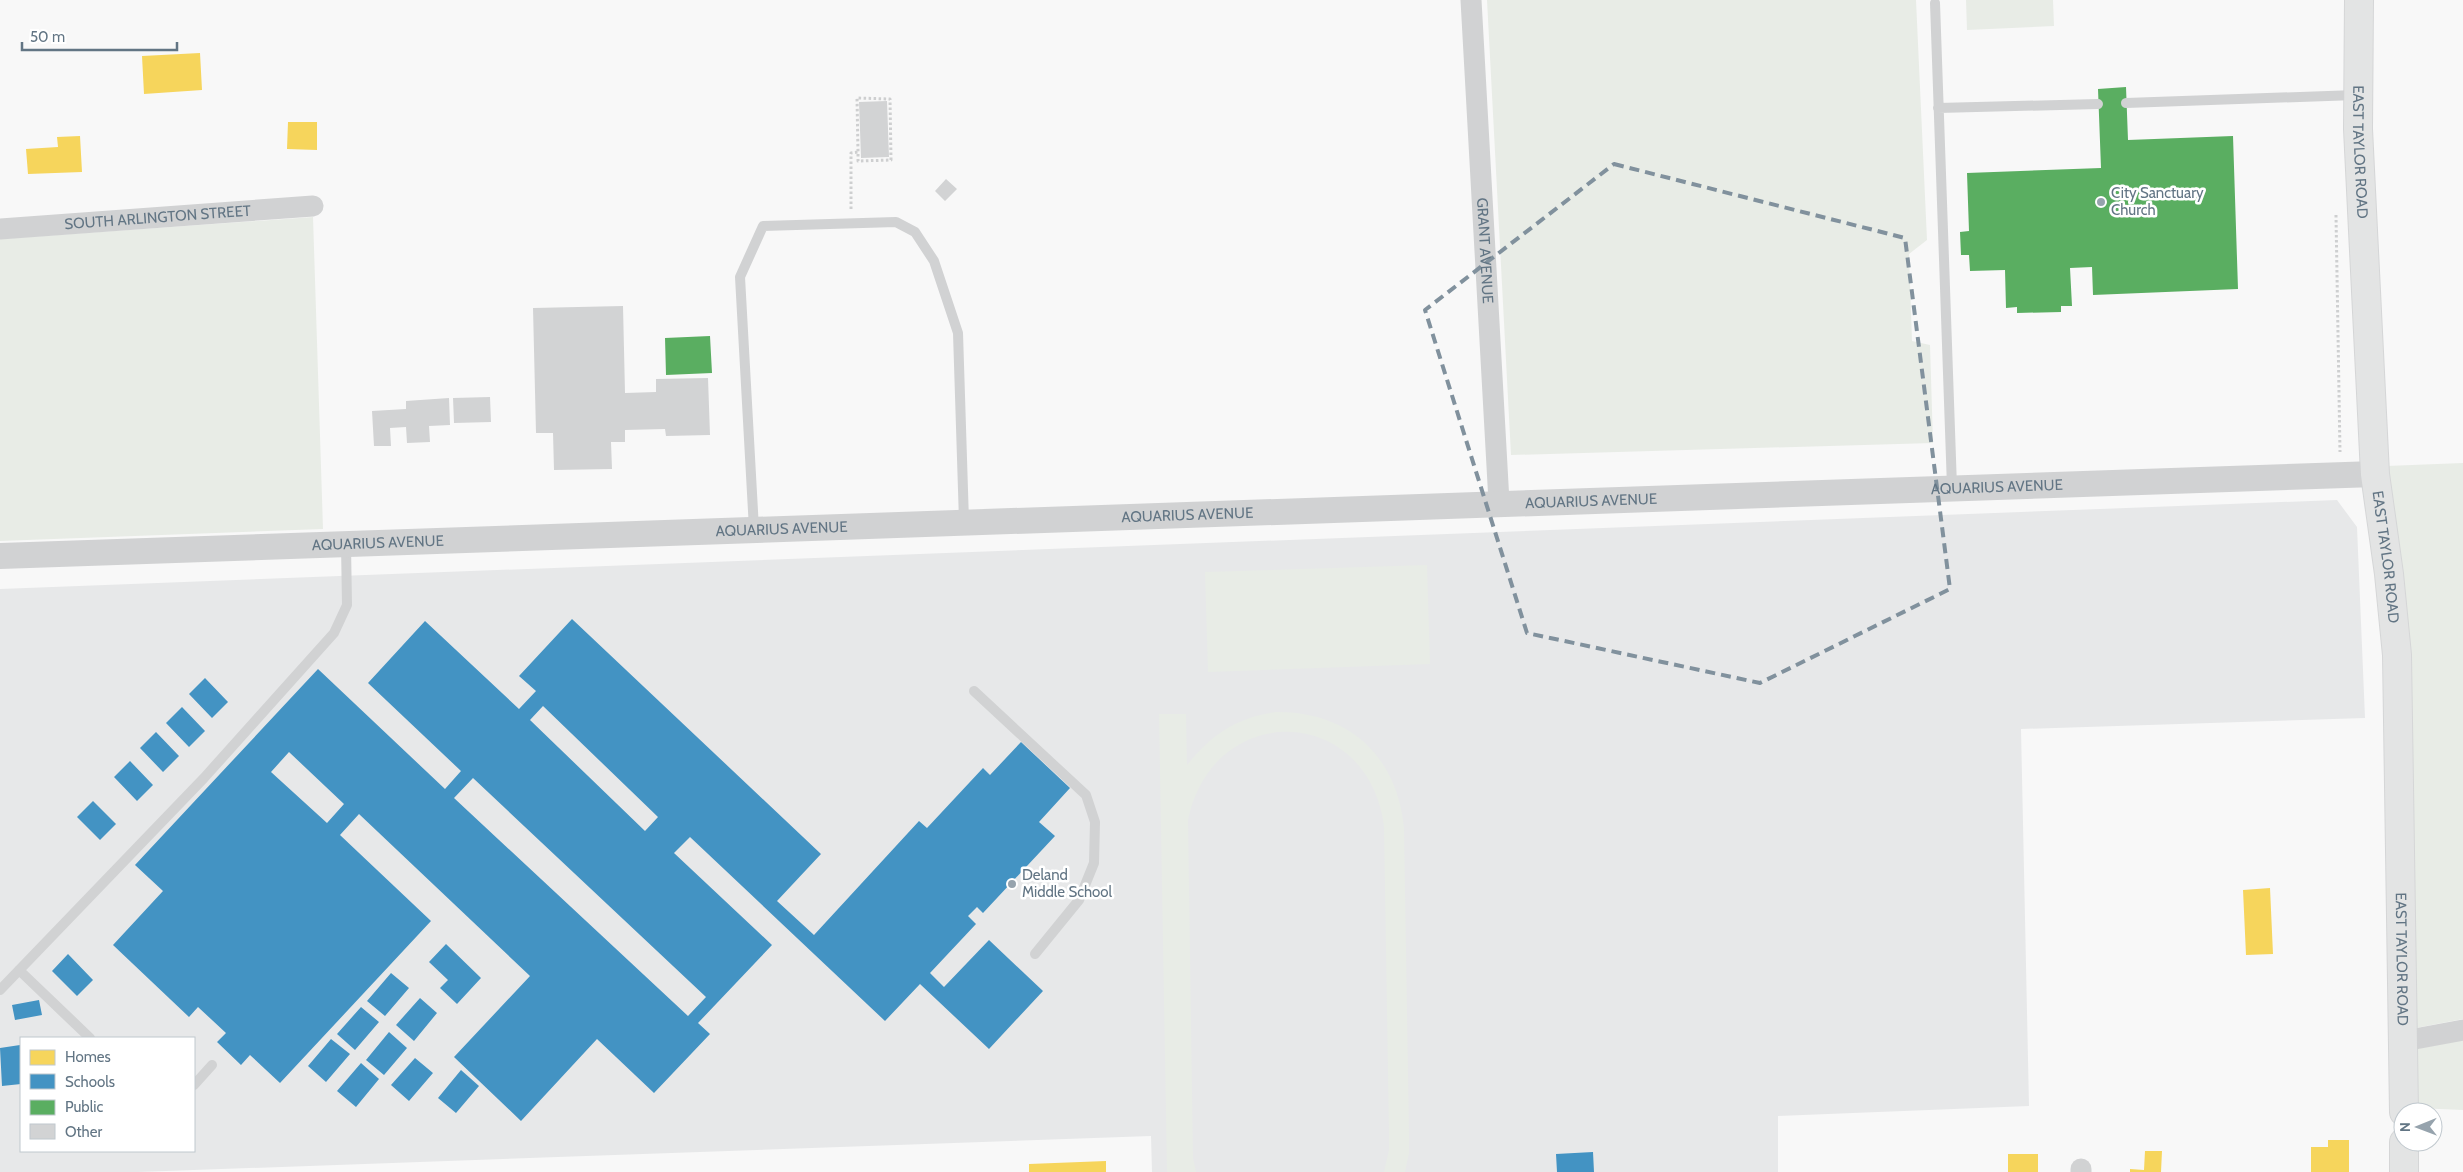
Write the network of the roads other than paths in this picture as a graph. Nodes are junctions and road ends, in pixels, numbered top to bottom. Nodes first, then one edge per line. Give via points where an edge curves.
1 (1471, 0) edge
2 (2359, 0) edge
3 (1935, 3) dead end
4 (2357, 95) junction
5 (2126, 102) dead end
6 (2098, 104) dead end
7 (1938, 108) junction
8 (314, 206) dead end
9 (0, 229) edge
10 (2374, 474) junction
11 (1952, 487) junction
12 (1499, 502) junction
13 (964, 521) junction
14 (754, 529) junction
15 (346, 544) junction
16 (0, 556) edge
17 (974, 691) dead end
18 (1035, 954) dead end
19 (19, 970) junction
20 (0, 990) edge
21 (2463, 1030) edge
22 (89, 1037) edge
23 (2404, 1041) junction
24 (212, 1065) dead end
25 (195, 1084) edge
26 (2404, 1102) edge
27 (2404, 1152) edge
28 (2404, 1172) edge

1 - 12 street, GRANT AVENUE
2 - 4 main road, EAST TAYLOR ROAD
3 - 7 lane
4 - 5 lane
4 - 10 main road, EAST TAYLOR ROAD
6 - 7 lane
7 - 11 lane
8 - 9 street, SOUTH ARLINGTON STREET
10 - 11 street, AQUARIUS AVENUE
10 - 23 main road, EAST TAYLOR ROAD via 2396,645
11 - 12 street, AQUARIUS AVENUE
12 - 13 street, AQUARIUS AVENUE
13 - 14 street, AQUARIUS AVENUE
13 - 14 lane via 958,333 934,261 916,232 896,222 850,222 763,226 740,277
14 - 15 street, AQUARIUS AVENUE
15 - 16 street, AQUARIUS AVENUE
15 - 19 lane via 346,606 334,633 204,778
17 - 18 lane via 1086,795 1095,822 1094,863 1079,900
19 - 20 lane
19 - 22 lane
21 - 23 street
23 - 26 main road, EAST TAYLOR ROAD
24 - 25 lane
27 - 28 main road

